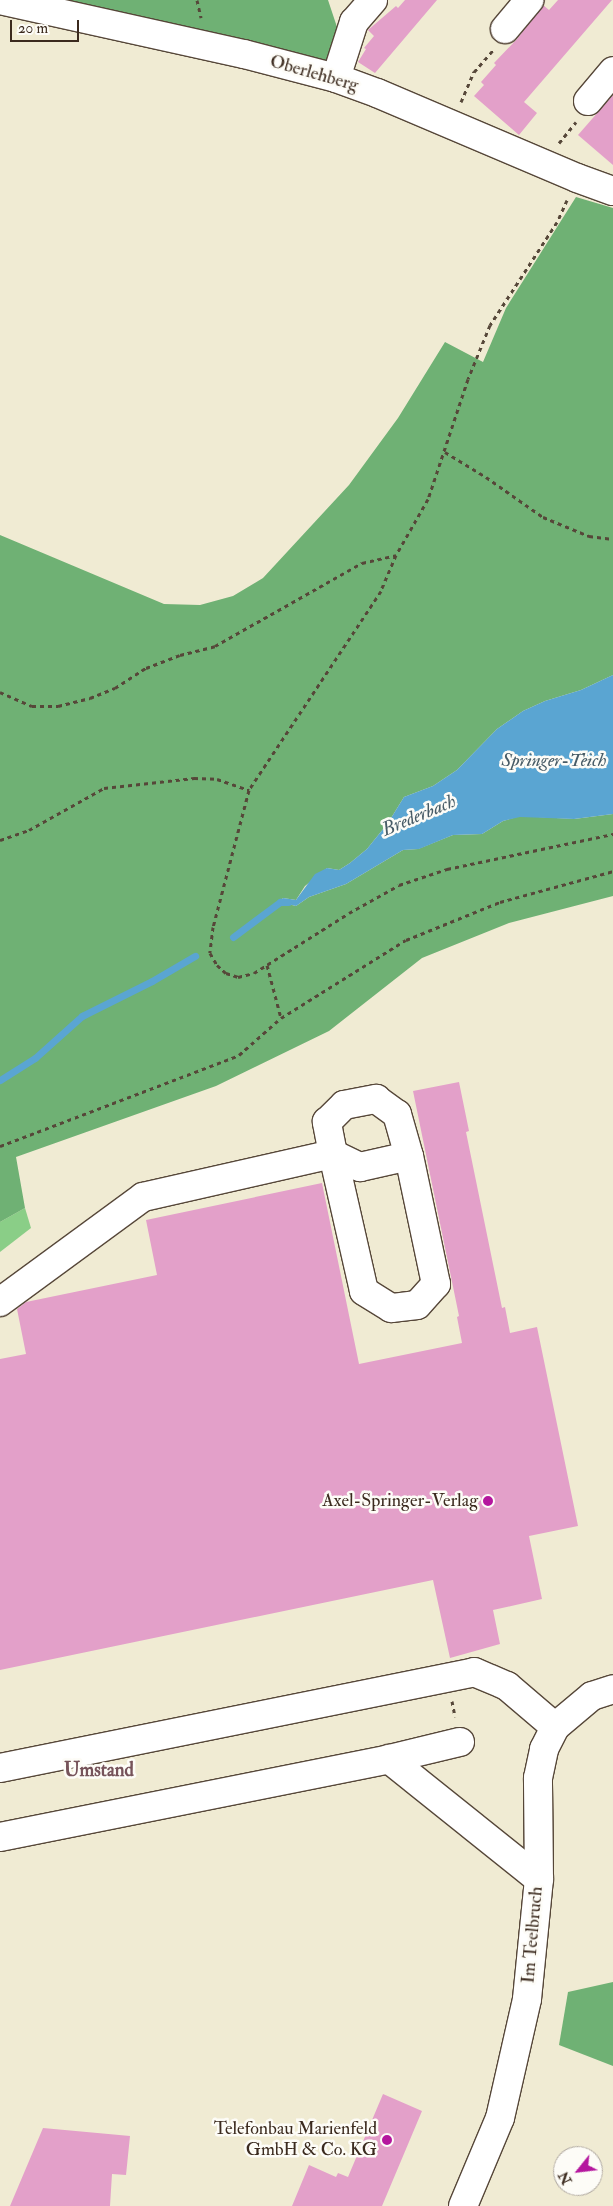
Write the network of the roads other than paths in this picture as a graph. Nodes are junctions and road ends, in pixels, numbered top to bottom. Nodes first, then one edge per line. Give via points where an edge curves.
1 (0, 0) edge
2 (373, 0) edge
3 (529, 0) edge
4 (505, 29) road end
5 (613, 71) edge
6 (336, 78) junction
7 (588, 101) road end
8 (613, 191) edge
9 (333, 1154) junction
10 (409, 1156) junction
11 (0, 1302) edge
12 (613, 1689) edge
13 (555, 1727) junction
14 (460, 1742) road end
15 (389, 1758) junction
16 (0, 1768) edge
17 (0, 1837) edge
18 (539, 1879) junction
19 (463, 2206) edge

1 - 6 street, Oberlehberg via 244,54
2 - 6 street via 354,22
3 - 4 street
5 - 7 street
6 - 8 street, Oberlehberg
9 - 10 street via 360,1167
9 - 10 street via 327,1122 344,1105 376,1099 397,1114
9 - 10 street via 364,1291 390,1308 416,1305 436,1284
9 - 11 street via 143,1197
12 - 13 street, Im Teelbruch via 592,1696
13 - 16 street via 507,1686 474,1672
13 - 18 street, Im Teelbruch via 544,1749 538,1778
14 - 15 street
15 - 17 street
15 - 18 street
18 - 19 street, Im Teelbruch via 527,1999 519,2042 500,2118

